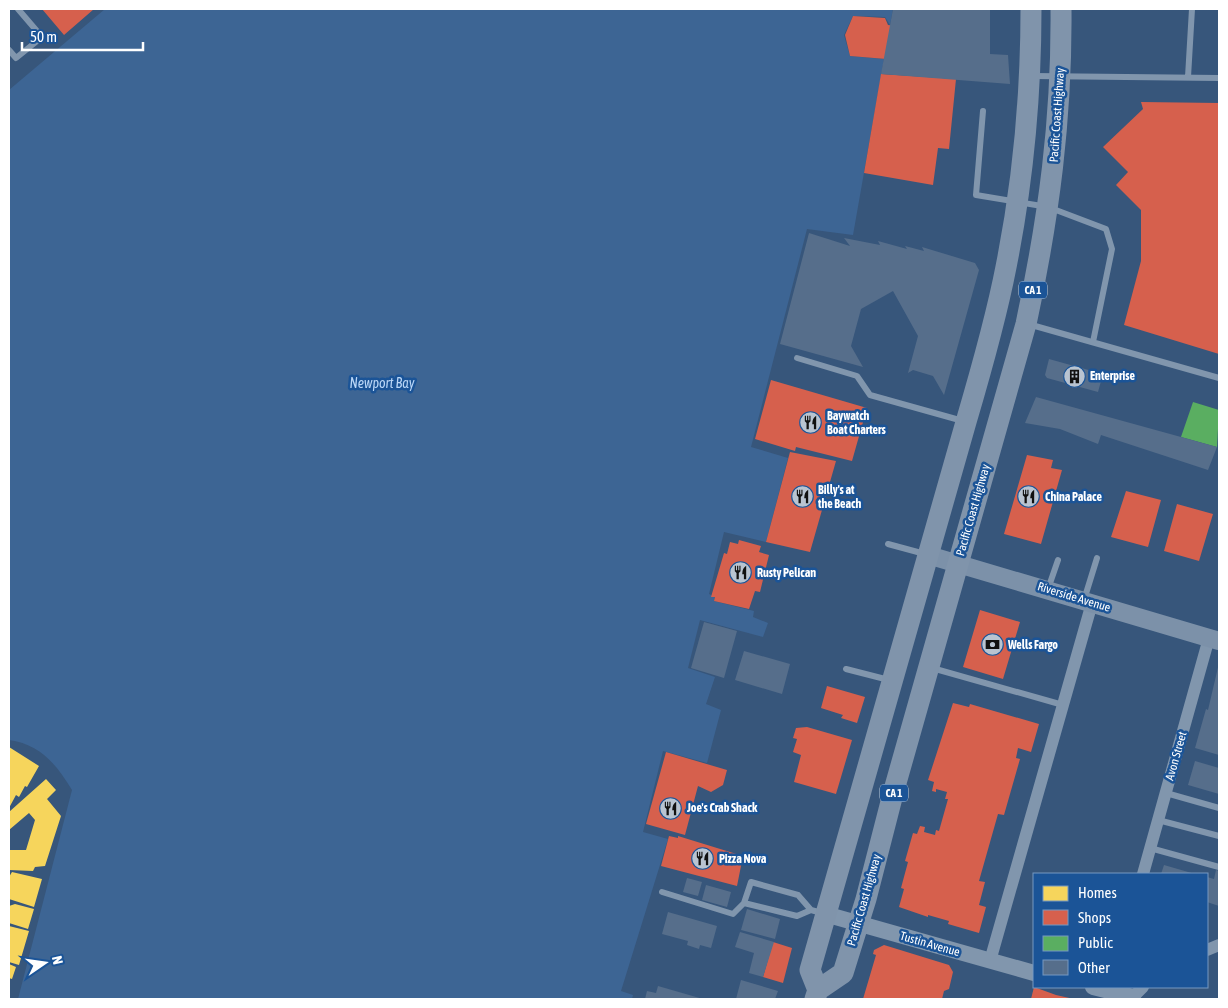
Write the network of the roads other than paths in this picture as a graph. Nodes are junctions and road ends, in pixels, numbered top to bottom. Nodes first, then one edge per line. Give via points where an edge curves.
1 (18, 9) edge
2 (1031, 9) edge
3 (1061, 9) edge
4 (1192, 9) edge
5 (9, 50) edge
6 (1030, 76) junction
7 (1062, 76) junction
8 (1188, 78) junction
9 (1219, 78) edge
10 (983, 112) dead end
11 (1017, 202) junction
12 (1048, 207) junction
13 (1026, 324) junction
14 (1093, 342) junction
15 (797, 358) dead end
16 (1219, 378) edge
17 (966, 422) junction
18 (888, 544) dead end
19 (928, 555) junction
20 (1097, 558) dead end
21 (1058, 560) dead end
22 (958, 563) junction
23 (1048, 590) junction
24 (1088, 601) junction
25 (1214, 639) edge
26 (929, 667) junction
27 (846, 669) dead end
28 (892, 681) junction
29 (1063, 705) junction
30 (1166, 793) junction
31 (1219, 808) edge
32 (1158, 820) junction
33 (1219, 836) edge
34 (1150, 848) junction
35 (1219, 867) edge
36 (1143, 873) edge
37 (662, 892) dead end
38 (744, 903) junction
39 (818, 912) junction
40 (858, 924) junction
41 (990, 961) junction
42 (1033, 973) edge
43 (1099, 988) edge
44 (1136, 994) edge
45 (816, 995) edge

1 - 5 lane via 42,36 16,58
2 - 6 highway, Pacific Coast Highway / CA 1
3 - 7 highway, Pacific Coast Highway / CA 1
4 - 8 lane
6 - 7 lane
6 - 11 highway, Pacific Coast Highway / CA 1
7 - 8 lane
7 - 12 highway, Pacific Coast Highway / CA 1
8 - 9 lane
10 - 11 lane via 976,194
11 - 12 lane
11 - 17 highway, Pacific Coast Highway / CA 1 via 991,332
12 - 13 highway, Pacific Coast Highway / CA 1
12 - 14 lane via 1106,229 1112,249
13 - 14 lane
13 - 22 highway, Pacific Coast Highway / CA 1
14 - 16 lane
15 - 17 lane via 858,376 870,395
17 - 19 highway, Pacific Coast Highway / CA 1
18 - 19 lane
19 - 22 main road, Riverside Avenue
19 - 28 highway, Pacific Coast Highway / CA 1
20 - 24 lane
21 - 23 lane
22 - 23 main road, Riverside Avenue
22 - 26 highway, Pacific Coast Highway / CA 1
23 - 24 main road, Riverside Avenue
24 - 25 main road, Riverside Avenue
24 - 29 street
25 - 30 street, Avon Street
26 - 29 lane
26 - 40 highway, Pacific Coast Highway / CA 1
27 - 28 lane
28 - 39 highway, Pacific Coast Highway / CA 1
29 - 41 street
30 - 31 lane
30 - 32 street, Avon Street
32 - 33 lane
32 - 34 street, Avon Street
34 - 35 lane
34 - 36 street, Avon Street
37 - 38 lane via 733,914
38 - 39 lane via 797,916
38 - 39 lane via 751,882 798,895
39 - 40 street, Tustin Avenue
39 - 45 highway, Pacific Coast Highway / CA 1 via 810,970
40 - 41 street, Tustin Avenue
40 - 45 highway, Pacific Coast Highway / CA 1 via 843,973
41 - 42 street, Tustin Avenue
43 - 44 street

